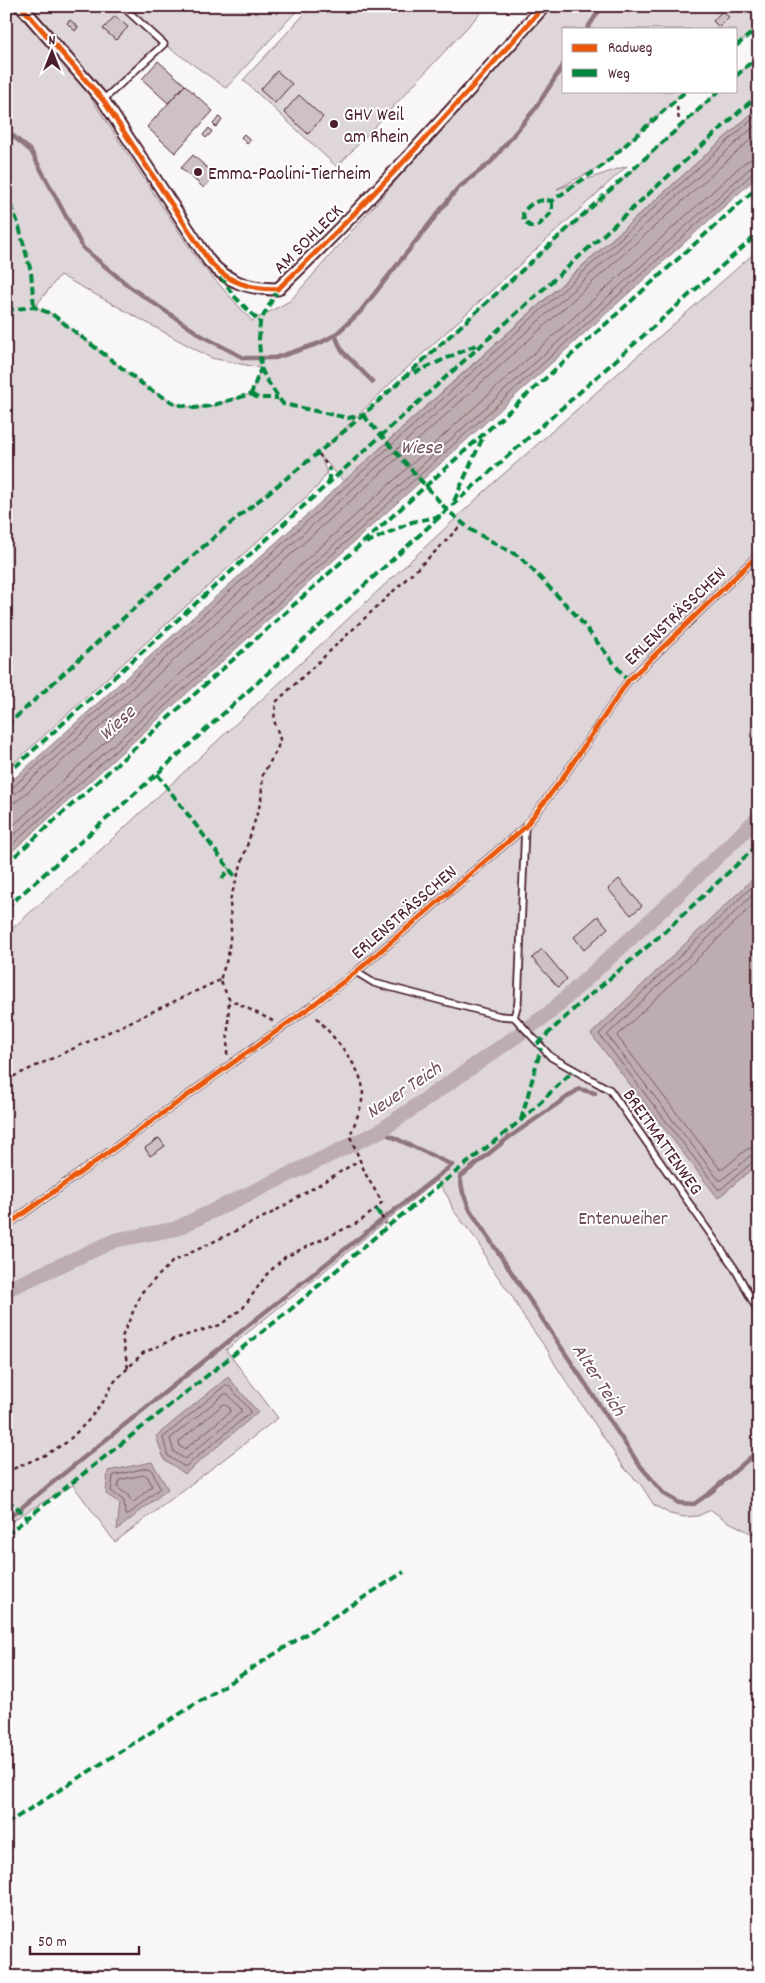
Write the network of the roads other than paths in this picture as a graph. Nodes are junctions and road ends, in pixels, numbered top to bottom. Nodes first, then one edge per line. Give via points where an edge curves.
1 (21, 6) edge
2 (122, 6) edge
3 (544, 6) edge
4 (103, 100) junction
5 (759, 554) edge
6 (525, 827) junction
7 (356, 972) junction
8 (514, 1017) junction
9 (6, 1226) edge
10 (759, 1314) edge

1 - 4 street, AM SOHLECK
2 - 4 lane via 164,44
3 - 4 street, AM SOHLECK via 370,196 278,289 243,285 218,271
5 - 6 lane, ERLENSTRÄSSCHEN via 628,681 562,779
6 - 7 lane, ERLENSTRÄSSCHEN
6 - 8 lane via 518,1003
7 - 8 lane via 374,983
7 - 9 lane, ERLENSTRÄSSCHEN
8 - 10 lane, BREITMATTENWEG via 551,1057 610,1090 735,1269

